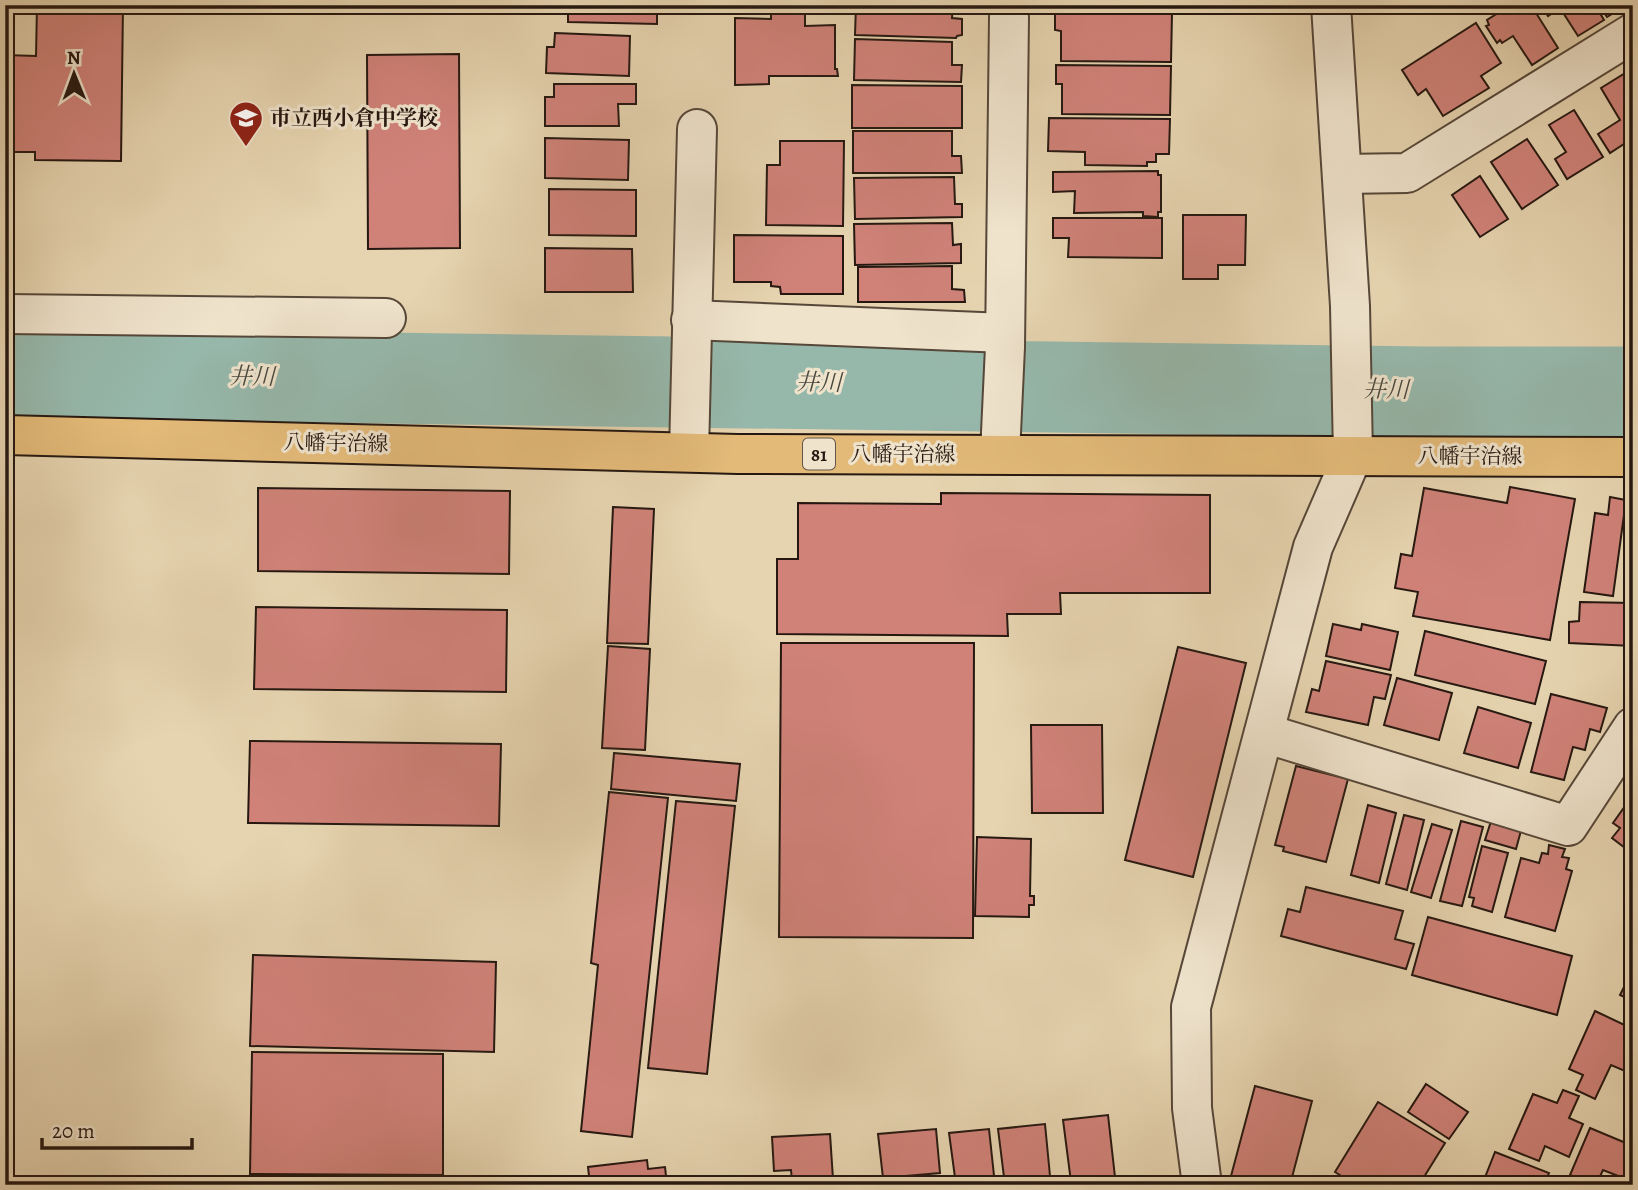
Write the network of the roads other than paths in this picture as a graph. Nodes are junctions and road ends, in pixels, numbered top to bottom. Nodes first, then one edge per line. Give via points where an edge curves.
1 (1331, 5) edge
2 (1009, 17) dead end
3 (1633, 33) edge
4 (697, 129) dead end
5 (1342, 174) junction
6 (5, 314) edge
7 (386, 318) dead end
8 (691, 328) junction
9 (1005, 340) junction
10 (5, 435) edge
11 (689, 452) junction
12 (1353, 453) junction
13 (1000, 454) junction
14 (1633, 457) edge
15 (1633, 727) edge
16 (1264, 733) junction
17 (1202, 1185) edge

1 - 5 street
2 - 9 street
3 - 5 street via 1407,173
4 - 8 street
5 - 12 street
6 - 7 street
8 - 9 street
8 - 11 street
9 - 13 street
10 - 11 main road, 八幡宇治線 / 81
11 - 13 main road, 八幡宇治線 / 81
12 - 13 main road, 八幡宇治線 / 81
12 - 14 main road, 八幡宇治線 / 81
12 - 16 street via 1313,547
15 - 16 street via 1568,825
16 - 17 street via 1191,1007 1192,1108

